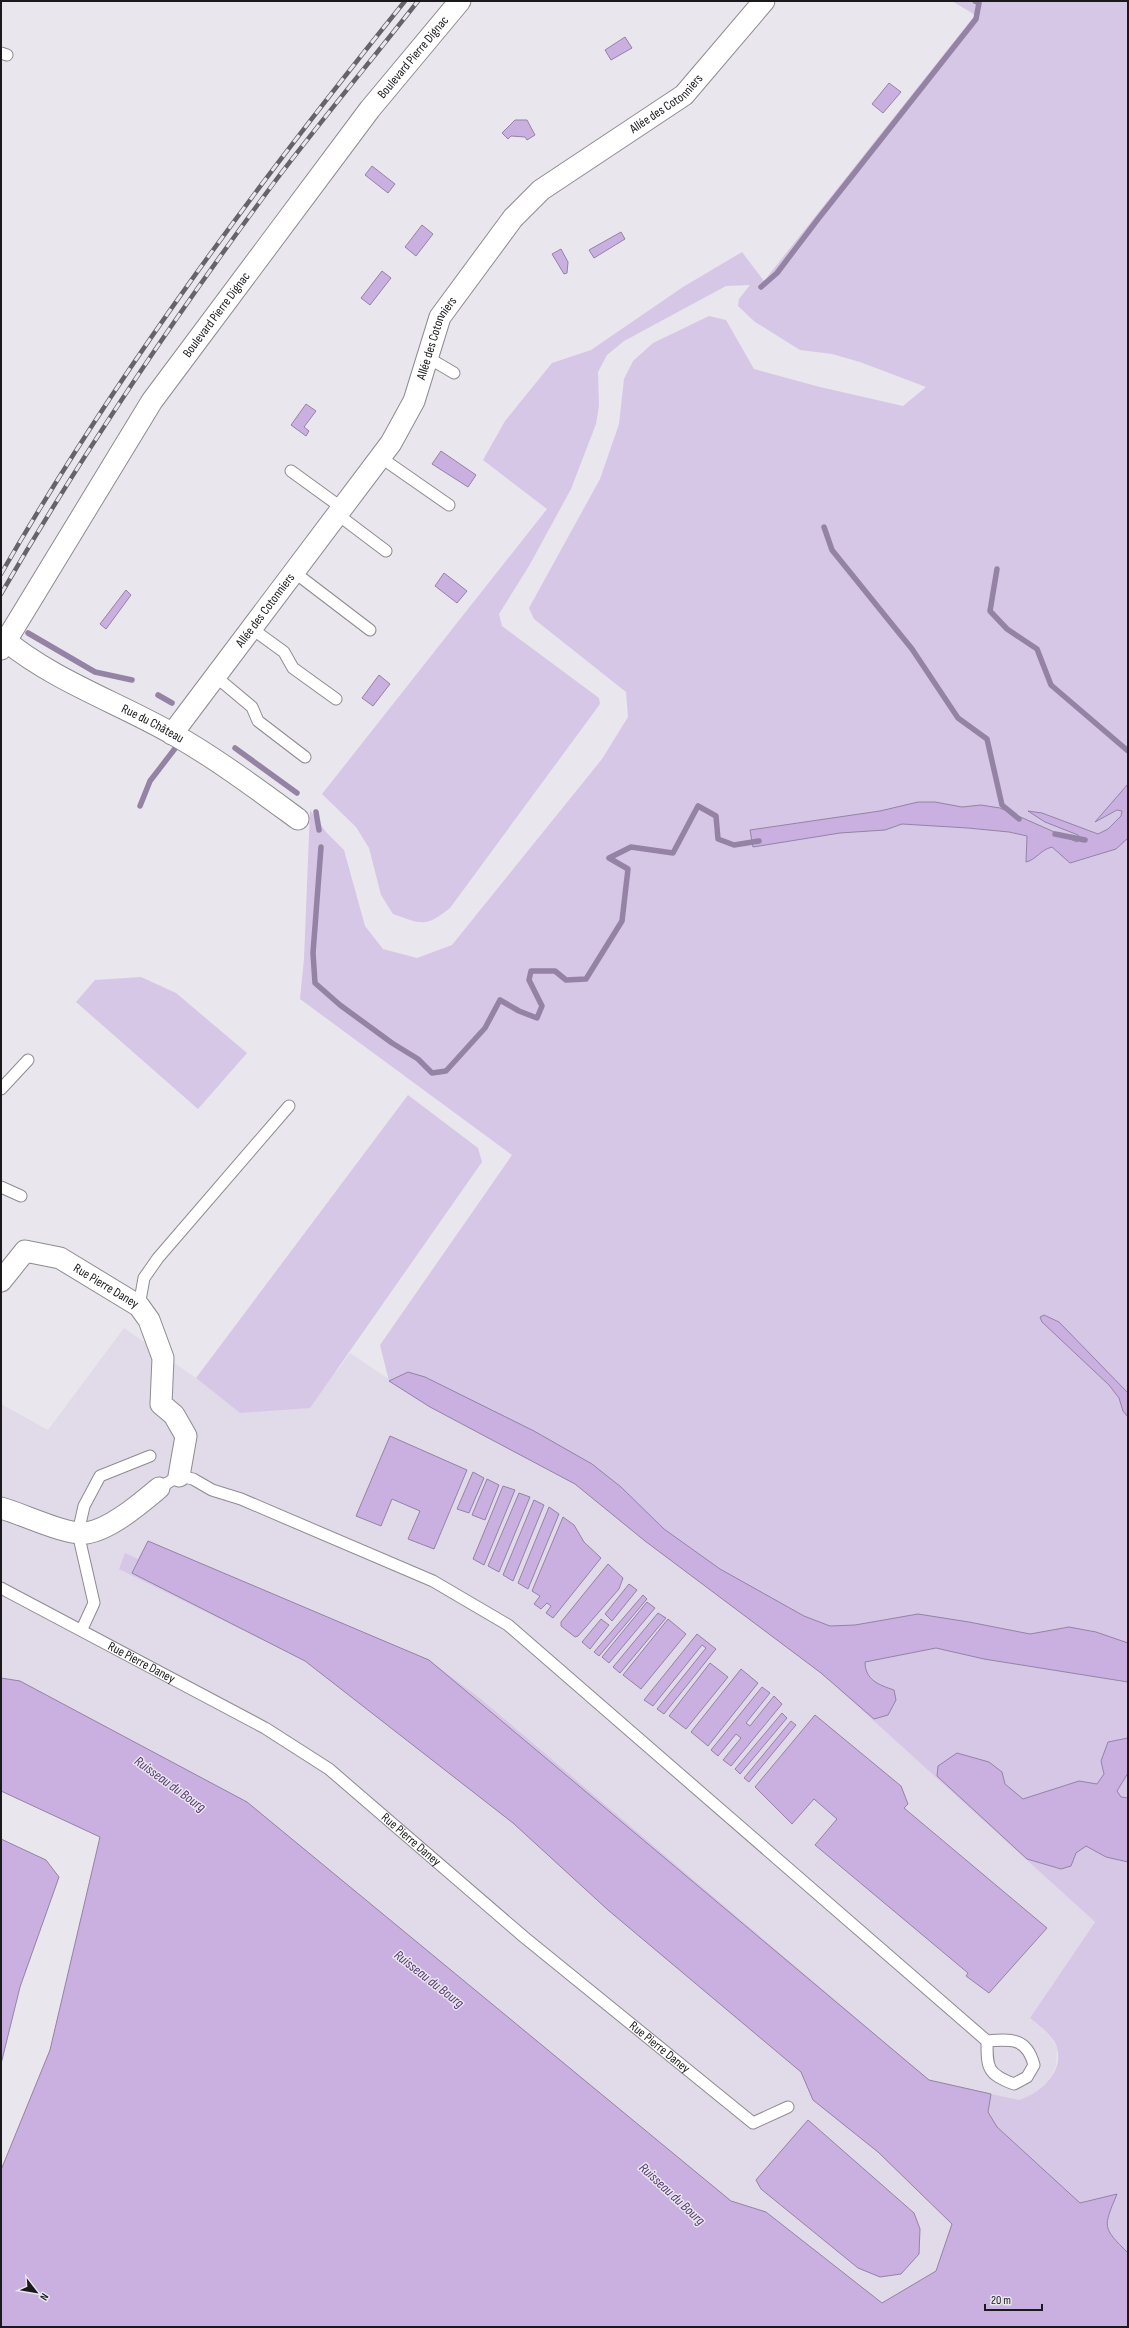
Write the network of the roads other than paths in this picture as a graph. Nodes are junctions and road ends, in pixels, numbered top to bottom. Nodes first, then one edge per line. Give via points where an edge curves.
1 (460, 1) edge
2 (764, 1) edge
3 (427, 357) junction
4 (454, 374) dead end
5 (380, 457) junction
6 (291, 471) dead end
7 (449, 505) dead end
8 (340, 511) junction
9 (386, 550) dead end
10 (294, 572) junction
11 (251, 628) junction
12 (370, 630) dead end
13 (2, 643) edge
14 (215, 676) junction
15 (336, 699) dead end
16 (172, 734) junction
17 (305, 757) dead end
18 (298, 819) dead end
19 (28, 1060) dead end
20 (1, 1089) edge
21 (289, 1106) dead end
22 (1, 1187) edge
23 (21, 1196) dead end
24 (1, 1281) edge
25 (139, 1306) junction
26 (150, 1456) dead end
27 (179, 1476) junction
28 (159, 1488) joint
29 (1, 1508) edge
30 (78, 1532) junction
31 (1, 1588) edge
32 (82, 1629) junction
33 (987, 2041) junction
34 (788, 2107) dead end

1 - 13 street, Boulevard Pierre Dignac via 370,109 152,401
2 - 3 street, Allée des Cotonniers via 684,95 541,190 513,218 440,317
3 - 4 lane
3 - 5 street, Allée des Cotonniers via 414,401 391,443
5 - 7 lane
5 - 8 street, Allée des Cotonniers
6 - 8 lane
8 - 9 lane
8 - 10 street, Allée des Cotonniers
10 - 11 street, Allée des Cotonniers
10 - 12 lane
11 - 14 street, Allée des Cotonniers
11 - 15 lane via 284,652 293,668
13 - 16 street, Rue du Château via 67,682
14 - 16 street, Allée des Cotonniers
14 - 17 lane via 252,708 258,721
16 - 18 street, Rue du Château via 235,772
19 - 20 lane
21 - 25 lane via 158,1258 144,1278
22 - 23 lane
24 - 25 street, Rue Pierre Daney via 25,1251 60,1258
25 - 27 street, Rue Pierre Daney via 149,1320 163,1358 161,1404 174,1415 186,1436
26 - 30 lane via 100,1476 84,1506
27 - 28 lane
27 - 33 lane via 193,1479 212,1490 248,1502 433,1581 508,1625
28 - 30 street via 107,1526 87,1533
29 - 30 street
30 - 32 lane via 94,1603
31 - 32 lane, Rue Pierre Daney
32 - 34 lane, Rue Pierre Daney via 266,1728 329,1769 524,1937 753,2123
33 - 33 lane via 987,2062 996,2077 1014,2084 1027,2077 1034,2065 1031,2053 1024,2044 1007,2040

